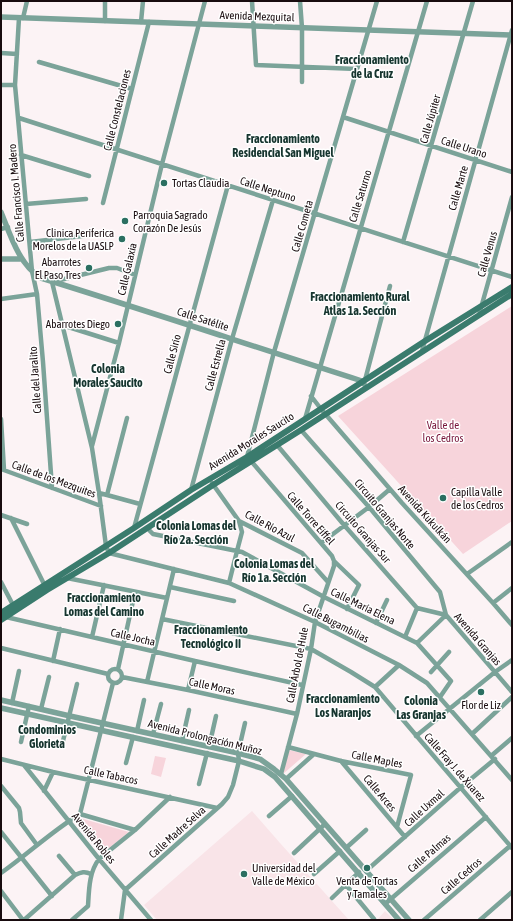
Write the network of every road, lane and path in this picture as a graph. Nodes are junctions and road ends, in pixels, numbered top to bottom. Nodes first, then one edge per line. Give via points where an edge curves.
1 (27, 1) edge
2 (105, 1) edge
3 (143, 1) edge
4 (205, 1) edge
5 (252, 1) edge
6 (300, 1) edge
7 (378, 1) edge
8 (427, 1) edge
9 (473, 1) edge
10 (1, 17) edge
11 (21, 18) junction
12 (105, 21) junction
13 (141, 22) junction
14 (149, 22) junction
15 (199, 24) junction
16 (254, 26) junction
17 (302, 28) junction
18 (369, 30) junction
19 (418, 32) junction
20 (464, 33) junction
21 (511, 33) edge
22 (1, 53) edge
23 (17, 54) junction
24 (39, 62) dead end
25 (302, 67) junction
26 (357, 69) junction
27 (302, 82) dead end
28 (1, 85) edge
29 (15, 85) junction
30 (132, 89) junction
31 (343, 117) junction
32 (19, 118) junction
33 (388, 132) junction
34 (431, 146) junction
35 (116, 149) junction
36 (21, 155) junction
37 (475, 160) junction
38 (162, 164) junction
39 (512, 172) edge
40 (89, 176) dead end
41 (228, 185) junction
42 (512, 197) edge
43 (86, 199) dead end
44 (273, 200) junction
45 (102, 203) dead end
46 (26, 204) junction
47 (1, 212) edge
48 (315, 213) junction
49 (8, 227) junction
50 (1, 228) edge
51 (360, 228) junction
52 (91, 235) dead end
53 (30, 242) junction
54 (404, 242) junction
55 (448, 256) junction
56 (1, 259) edge
57 (21, 259) junction
58 (491, 270) junction
59 (32, 271) junction
60 (135, 275) junction
61 (512, 277) edge
62 (52, 282) junction
63 (390, 286) dead end
64 (512, 287) edge
65 (37, 294) junction
66 (512, 294) edge
67 (1, 299) edge
68 (128, 305) junction
69 (481, 306) junction
70 (479, 315) junction
71 (455, 322) junction
72 (62, 325) junction
73 (190, 325) junction
74 (459, 328) junction
75 (232, 339) junction
76 (425, 341) junction
77 (118, 343) junction
78 (422, 351) junction
79 (274, 352) junction
80 (320, 368) junction
81 (363, 380) junction
82 (366, 388) junction
83 (311, 396) junction
84 (323, 411) junction
85 (127, 418) dead end
86 (1, 419) edge
87 (305, 420) junction
88 (301, 430) junction
89 (277, 445) junction
90 (92, 448) junction
91 (249, 459) junction
92 (2, 470) edge
93 (212, 482) junction
94 (52, 488) junction
95 (390, 489) junction
96 (191, 490) junction
97 (99, 494) junction
98 (107, 495) junction
99 (140, 504) junction
100 (101, 506) junction
101 (368, 507) junction
102 (1, 515) edge
103 (11, 518) junction
104 (239, 520) junction
105 (27, 524) dead end
106 (344, 525) junction
107 (134, 528) junction
108 (148, 528) junction
109 (512, 542) edge
110 (321, 544) junction
111 (106, 546) junction
112 (238, 551) junction
113 (109, 553) junction
114 (334, 561) junction
115 (174, 569) junction
116 (467, 574) junction
117 (67, 578) junction
118 (1, 582) edge
119 (328, 582) junction
120 (229, 583) junction
121 (104, 585) junction
122 (170, 587) junction
123 (46, 588) junction
124 (512, 588) edge
125 (135, 592) junction
126 (324, 597) junction
127 (167, 598) junction
128 (387, 600) dead end
129 (234, 601) dead end
130 (493, 602) junction
131 (13, 605) junction
132 (347, 608) junction
133 (417, 608) junction
134 (446, 615) junction
135 (3, 616) edge
136 (162, 619) junction
137 (315, 622) junction
138 (376, 623) junction
139 (512, 625) edge
140 (60, 629) junction
141 (92, 637) junction
142 (405, 637) junction
143 (417, 643) junction
144 (123, 644) junction
145 (1, 648) edge
146 (311, 650) junction
147 (154, 652) junction
148 (449, 652) dead end
149 (512, 660) edge
150 (53, 661) junction
151 (195, 661) junction
152 (399, 665) junction
153 (437, 665) junction
154 (118, 669) junction
155 (19, 671) dead end
156 (431, 672) dead end
157 (495, 672) junction
158 (108, 674) junction
159 (49, 677) dead end
160 (122, 677) junction
161 (147, 682) junction
162 (113, 683) junction
163 (77, 684) dead end
164 (302, 685) junction
165 (375, 687) junction
166 (188, 690) junction
167 (512, 692) edge
168 (440, 697) junction
169 (512, 697) edge
170 (1, 700) edge
171 (144, 700) dead end
172 (12, 703) junction
173 (161, 704) dead end
174 (30, 706) junction
175 (1, 708) edge
176 (41, 709) junction
177 (450, 709) junction
178 (189, 710) dead end
179 (28, 714) junction
180 (297, 714) junction
181 (70, 716) junction
182 (216, 716) dead end
183 (68, 723) junction
184 (102, 723) junction
185 (245, 723) dead end
186 (102, 730) junction
187 (137, 731) junction
188 (154, 734) junction
189 (472, 734) junction
190 (416, 736) junction
191 (133, 737) junction
192 (512, 738) edge
193 (182, 741) junction
194 (21, 742) dead end
195 (62, 745) dead end
196 (209, 747) junction
197 (288, 747) junction
198 (207, 753) junction
199 (238, 753) junction
200 (314, 754) junction
201 (493, 758) junction
202 (1, 759) edge
203 (239, 761) junction
204 (341, 761) junction
205 (126, 763) dead end
206 (24, 765) junction
207 (53, 772) junction
208 (281, 774) junction
209 (511, 778) edge
210 (286, 779) junction
211 (88, 780) junction
212 (199, 784) dead end
213 (1, 786) edge
214 (460, 788) junction
215 (44, 791) junction
216 (292, 796) junction
217 (170, 798) junction
218 (217, 808) junction
219 (80, 814) junction
220 (269, 816) dead end
221 (486, 817) junction
222 (68, 821) junction
223 (322, 826) junction
224 (397, 827) junction
225 (135, 830) junction
226 (366, 830) dead end
227 (1, 832) edge
228 (405, 837) junction
229 (37, 845) junction
230 (511, 847) edge
231 (346, 848) junction
232 (340, 851) junction
233 (294, 853) dead end
234 (59, 856) dead end
235 (22, 858) junction
236 (98, 858) junction
237 (366, 871) junction
238 (359, 872) junction
239 (1, 873) edge
240 (91, 874) junction
241 (314, 874) dead end
242 (75, 875) junction
243 (346, 885) junction
244 (125, 890) junction
245 (1, 891) edge
246 (512, 892) edge
247 (52, 896) junction
248 (332, 898) dead end
249 (390, 899) junction
250 (385, 904) junction
251 (81, 912) junction
252 (374, 919) dead end
253 (23, 920) edge
254 (72, 920) edge
255 (80, 920) edge
256 (121, 920) edge
257 (151, 920) edge
258 (399, 920) edge
259 (409, 920) edge
260 (424, 920) edge
261 (480, 920) edge

1 - 11 street, Calle Francisco I. Madero
2 - 12 street
3 - 13 street
4 - 15 street, Calle Galaxia
5 - 16 street
6 - 17 street
7 - 18 street, Calle Cometa
8 - 19 street, Calle Saturno
9 - 20 street, Calle Júpiter
10 - 11 street, Avenida Mezquital
11 - 12 street, Avenida Mezquital
11 - 23 street, Calle Francisco I. Madero
12 - 13 street, Avenida Mezquital
13 - 14 street, Avenida Mezquital
14 - 15 street, Avenida Mezquital
14 - 30 street, Calle Constelaciones
15 - 16 street, Avenida Mezquital
15 - 38 street, Calle Galaxia
16 - 17 street, Avenida Mezquital
16 - 25 street via 256,65
17 - 18 street, Avenida Mezquital
17 - 25 street
18 - 19 street, Avenida Mezquital
18 - 26 street, Calle Cometa
19 - 20 street, Avenida Mezquital
19 - 33 street, Calle Saturno
20 - 21 street, Avenida Mezquital
20 - 34 street, Calle Júpiter
21 - 37 street, Calle Marte
22 - 23 street
23 - 29 street, Calle Francisco I. Madero
24 - 30 street
25 - 26 street
25 - 27 street
26 - 31 street, Calle Cometa
28 - 29 street
29 - 32 street, Calle Francisco I. Madero
30 - 35 street, Calle Constelaciones
31 - 33 street, Calle Urano
31 - 48 street, Calle Cometa
32 - 35 street, Calle Neptuno
32 - 36 street, Calle Francisco I. Madero
33 - 34 street, Calle Urano
33 - 51 street, Calle Saturno
34 - 37 street, Calle Urano
34 - 54 street, Calle Júpiter
35 - 38 street, Calle Neptuno
35 - 45 street, Calle Constelaciones
36 - 40 street
36 - 46 street, Calle Francisco I. Madero
37 - 39 street, Calle Urano
37 - 55 street, Calle Marte
38 - 41 street, Calle Neptuno
38 - 60 street, Calle Galaxia
41 - 44 street, Calle Neptuno
41 - 73 street, Calle Sirio
42 - 58 street, Calle Venus
43 - 46 street
44 - 48 street, Calle Neptuno
44 - 75 street, Calle Estrella
46 - 53 street, Calle Francisco I. Madero
47 - 49 street
48 - 51 street, Calle Neptuno
48 - 79 street, Calle Cometa
49 - 50 street
49 - 57 street
51 - 54 street, Calle Neptuno
51 - 80 street, Calle Saturno
52 - 53 street
53 - 59 street, Calle Francisco I. Madero
54 - 55 street, Calle Neptuno
55 - 58 street, Calle Neptuno
55 - 76 street, Calle Marte
56 - 57 street
57 - 59 street, Calle Satélite
58 - 61 street, Calle Neptuno
58 - 69 street, Calle Venus
59 - 62 street, Calle Satélite via 40,278
59 - 65 street, Calle del Jaralito
60 - 62 street via 117,268 108,268
60 - 68 street, Calle Galaxia
62 - 68 street, Calle Satélite
62 - 72 street
63 - 81 street
64 - 69 main road, Avenida Morales Saucito
65 - 67 street
65 - 94 street, Calle del Jaralito
66 - 70 main road, Avenida Morales Saucito
68 - 73 street, Calle Satélite
68 - 77 street, Calle Galaxia
69 - 70 street, Calle Venus
69 - 71 main road, Avenida Morales Saucito
70 - 74 main road, Avenida Morales Saucito
71 - 74 main road
71 - 76 main road, Avenida Morales Saucito
72 - 77 street
72 - 90 street
73 - 75 street, Calle Satélite
73 - 99 street, Calle Sirio
74 - 78 main road, Avenida Morales Saucito
75 - 79 street, Calle Satélite
75 - 96 street, Calle Estrella
76 - 78 street, Calle Marte
76 - 81 main road, Avenida Morales Saucito
77 - 90 street, Calle Galaxia
78 - 82 main road, Avenida Morales Saucito
79 - 80 street, Calle Satélite
79 - 91 street, Calle Cometa
80 - 81 street, Calle Satélite
80 - 83 street, Calle Saturno
81 - 82 street
81 - 84 main road, Avenida Morales Saucito
82 - 84 main road, Avenida Morales Saucito
83 - 84 street
83 - 87 street, Calle Saturno
84 - 87 main road, Avenida Morales Saucito
84 - 88 main road, Avenida Morales Saucito
84 - 95 street, Avenida Kukulkán
85 - 98 street
86 - 92 street
87 - 91 main road, Avenida Morales Saucito
88 - 89 main road, Avenida Morales Saucito
88 - 101 street, Circuito Granjas Norte
89 - 91 main road, Avenida Morales Saucito
89 - 106 street, Circuito Granjas Sur
90 - 97 street
91 - 93 main road, Avenida Morales Saucito
91 - 110 street, Calle Torre Eiffel
92 - 94 street, Calle de los Mezquites
93 - 96 main road, Avenida Morales Saucito
93 - 104 street, Calle Río Azul
93 - 108 main road, Avenida Morales Saucito
94 - 100 street, Calle de los Mezquites
95 - 101 street
95 - 116 street, Avenida Kukulkán
96 - 107 main road, Avenida Morales Saucito
97 - 98 street
97 - 100 street
98 - 99 street
99 - 107 street, Calle Sirio
100 - 111 street
101 - 106 street
101 - 134 street, Circuito Granjas Norte via 440,592
102 - 103 street
103 - 105 street
103 - 123 street
104 - 112 street via 242,532
104 - 119 street, Calle Río Azul via 302,553
106 - 110 street
106 - 133 street, Circuito Granjas Sur
107 - 111 main road, Avenida Morales Saucito
108 - 112 street, Calle María Elena via 153,534
108 - 113 main road, Avenida Morales Saucito
109 - 116 street
110 - 114 street, Calle Torre Eiffel
111 - 113 street
111 - 123 main road, Avenida Morales Saucito
112 - 120 street
112 - 126 street, Calle María Elena
113 - 115 street, Calle Bugambilias
113 - 117 main road, Avenida Morales Saucito
114 - 119 street, Calle Árbol de Hule
114 - 132 street, Calle Torre Eiffel via 359,585
115 - 120 street, Calle Bugambilias
115 - 122 street
116 - 130 street, Avenida Kukulkán
117 - 121 street
117 - 123 main road, Avenida Morales Saucito
118 - 131 street
119 - 126 street, Calle Árbol de Hule
120 - 137 street, Calle Bugambilias
121 - 125 street
121 - 141 street
122 - 127 street
122 - 129 street
123 - 131 main road, Avenida Morales Saucito
123 - 135 main road, Avenida Morales Saucito
124 - 130 street
125 - 127 street
125 - 144 street
126 - 132 street, Calle María Elena
126 - 137 street, Calle Árbol de Hule
127 - 136 street
128 - 138 street
130 - 139 street, Avenida Kukulkán
131 - 135 main road, Avenida Morales Saucito
132 - 138 street, Calle María Elena
133 - 134 street
133 - 142 street
134 - 143 street
134 - 157 street, Avenida Granjas
135 - 140 street, Calle Jocha
136 - 146 street, Calle Fray J. de Xuarez
136 - 147 street
137 - 146 street, Calle Árbol de Hule
137 - 152 street, Calle Bugambilias
138 - 142 street, Calle María Elena
140 - 141 street, Calle Jocha
140 - 150 street
141 - 144 street, Calle Jocha
142 - 143 street, Calle María Elena
143 - 153 street, Calle María Elena
144 - 147 street, Calle Jocha
144 - 154 street
145 - 150 street
146 - 164 street, Calle Árbol de Hule
146 - 165 street, Calle Fray J. de Xuarez
147 - 151 street, Calle Jocha
147 - 161 street
148 - 153 street
149 - 157 street
150 - 158 street
151 - 164 street, Calle Jocha
151 - 166 street
152 - 165 street
152 - 168 street, Calle Bugambilias via 428,683
153 - 156 street
153 - 168 street, Calle María Elena via 451,681
154 - 158 street via 111,670
154 - 160 street via 122,672
155 - 172 street
157 - 167 street, Avenida Granjas
157 - 177 street
158 - 162 street via 109,680
159 - 176 street
160 - 161 street, Calle Moras
160 - 162 street via 120,682
161 - 166 street, Calle Moras
162 - 184 street
163 - 181 street
164 - 180 street, Calle Árbol de Hule
165 - 190 street, Calle Fray J. de Xuarez
166 - 180 street, Calle Moras
168 - 177 street, Calle Bugambilias
169 - 189 street
170 - 172 street, Avenida Prolongación Muñoz
171 - 187 street
172 - 174 street, Avenida Prolongación Muñoz
173 - 188 street
174 - 176 street, Avenida Prolongación Muñoz
174 - 179 street
175 - 179 street, Avenida Prolongación Muñoz
176 - 181 street, Avenida Prolongación Muñoz
177 - 189 street, Calle Bugambilias
177 - 190 street
178 - 193 street
179 - 183 street, Avenida Prolongación Muñoz
179 - 194 street
180 - 197 street, Calle Árbol de Hule
181 - 183 street
181 - 184 street, Avenida Prolongación Muñoz
182 - 196 street
183 - 186 street, Avenida Prolongación Muñoz
183 - 195 street
184 - 186 street
184 - 187 street, Avenida Prolongación Muñoz
185 - 199 street
186 - 191 street, Avenida Prolongación Muñoz
186 - 211 street
187 - 188 street, Avenida Prolongación Muñoz
188 - 193 street, Avenida Prolongación Muñoz
189 - 201 street, Calle Bugambilias
190 - 214 street, Calle Fray J. de Xuarez
191 - 198 street, Avenida Prolongación Muñoz
191 - 205 street
192 - 201 street, Calle Uxmal
193 - 196 street, Avenida Prolongación Muñoz
196 - 199 street, Avenida Prolongación Muñoz
197 - 200 street, Calle Maples
197 - 208 street, Calle Árbol de Hule
198 - 203 street, Avenida Prolongación Muñoz
198 - 212 street
199 - 203 street, Calle Madre Selva
199 - 208 street, Avenida Prolongación Muñoz via 260,759
200 - 204 street, Calle Maples
200 - 210 street
201 - 209 street, Calle Bugambilias
201 - 214 street, Calle Uxmal
202 - 206 street, Calle Tabacos
203 - 216 street, Avenida Prolongación Muñoz via 264,769
203 - 218 street, Calle Madre Selva via 228,797
204 - 224 street, Calle Arces
204 - 224 street, Calle Maples via 411,775
206 - 207 street, Calle Tabacos
206 - 215 street, Avenida Robles
207 - 211 street, Calle Tabacos
207 - 215 street
208 - 210 street, Avenida Prolongación Muñoz
210 - 223 street, Avenida Prolongación Muñoz
211 - 217 street, Calle Tabacos
211 - 219 street
213 - 229 street via 19,808 20,823
214 - 221 street, Calle Fray J. de Xuarez
214 - 228 street, Calle Uxmal
215 - 222 street, Avenida Robles
216 - 220 street
216 - 223 street, Avenida Prolongación Muñoz
217 - 218 street, Calle Tabacos
217 - 225 street
218 - 244 street, Calle Madre Selva
219 - 222 street
219 - 225 street
221 - 230 street, Calle Fray J. de Xuarez
221 - 249 street, Calle Palmas
222 - 229 street
222 - 236 street, Avenida Robles
223 - 231 street, Avenida Prolongación Muñoz
223 - 232 street, Avenida Prolongación Muñoz
223 - 233 street
224 - 228 street, Calle Arces
225 - 236 street
226 - 231 street
227 - 235 street
228 - 237 street, Calle Uxmal
229 - 235 street
230 - 260 street, Calle Cedros
231 - 237 street, Avenida Prolongación Muñoz
232 - 238 street, Avenida Prolongación Muñoz
232 - 241 street
234 - 242 street
235 - 239 street
235 - 247 street
236 - 240 street
236 - 244 street, Avenida Robles
237 - 249 street, Avenida Prolongación Muñoz
238 - 243 street
238 - 250 street, Avenida Prolongación Muñoz
240 - 242 street via 80,872
240 - 251 street via 88,906
242 - 247 street
243 - 248 street
243 - 252 street
244 - 256 street
244 - 257 street, Avenida Robles
245 - 253 street
246 - 261 street
247 - 253 street
249 - 250 street, Calle Palmas
249 - 259 street, Avenida Prolongación Muñoz
250 - 258 street, Avenida Prolongación Muñoz
251 - 254 street
251 - 255 street

